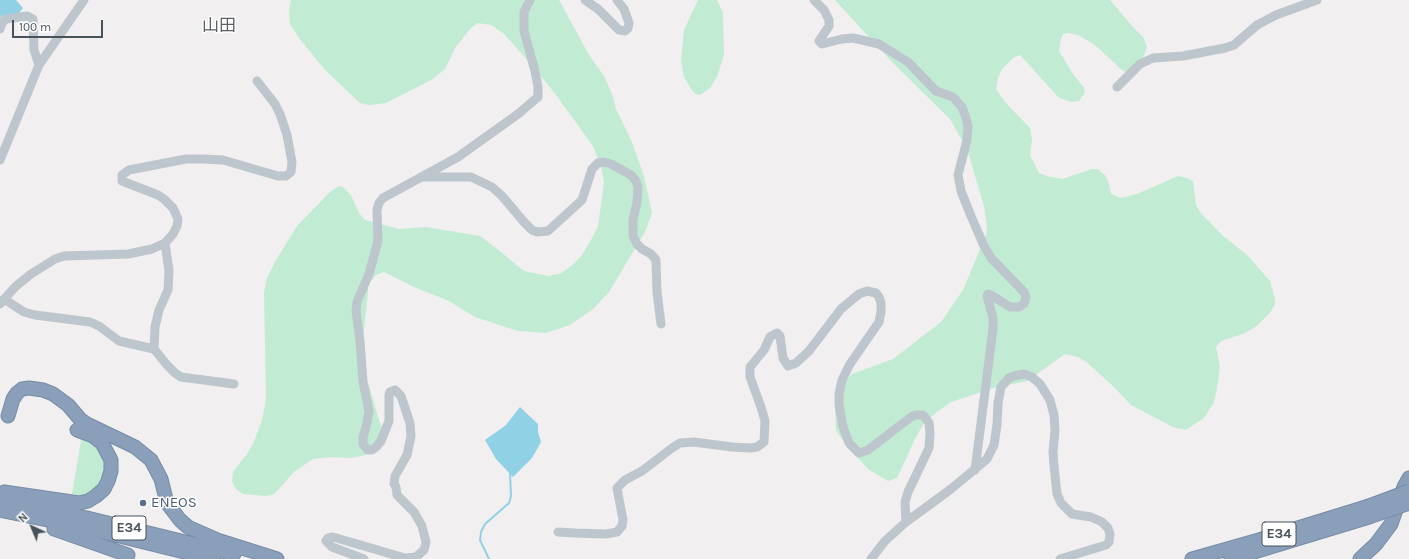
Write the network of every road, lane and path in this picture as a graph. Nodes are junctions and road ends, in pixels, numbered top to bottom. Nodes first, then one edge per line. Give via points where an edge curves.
1 (84, 0) edge
2 (530, 0) edge
3 (585, 0) edge
4 (617, 0) edge
5 (814, 0) edge
6 (1317, 0) edge
7 (0, 29) edge
8 (39, 65) junction
9 (256, 81) dead end
10 (1117, 87) dead end
11 (0, 160) edge
12 (421, 177) junction
13 (165, 243) junction
14 (2, 301) edge
15 (661, 324) dead end
16 (154, 349) junction
17 (234, 384) dead end
18 (8, 416) dead end
19 (77, 430) dead end
20 (975, 470) junction
21 (1409, 478) edge
22 (1409, 491) edge
23 (0, 492) edge
24 (0, 500) edge
25 (1409, 503) edge
26 (0, 510) edge
27 (1367, 512) junction
28 (0, 515) edge
29 (906, 522) junction
30 (558, 532) dead end
31 (128, 555) dead end
32 (213, 559) edge
33 (256, 559) edge
34 (278, 559) edge
35 (364, 559) edge
36 (871, 559) edge
37 (1060, 559) edge
38 (1192, 559) edge
39 (1231, 559) edge
40 (1360, 559) edge

1 - 8 street
2 - 12 street via 524,12 524,31 535,70 538,97 458,157
3 - 4 street via 619,30 625,31 629,23
5 - 20 street via 829,20 829,26 819,41 822,44 853,38 879,44 908,62 936,91 953,97 962,106 968,126 958,175 961,191 991,258 1026,297 1024,304 1010,307 991,295 986,296 993,318 993,329
6 - 10 street via 1257,25 1234,45 1182,56 1153,58 1140,64
7 - 8 street via 6,19 27,16 33,19 34,50
8 - 11 street
9 - 13 street via 276,104 280,114 287,135 292,162 291,172 286,176 278,176 223,160 204,158 129,170 122,175 122,181 158,194 173,208 178,219 177,226
12 - 15 street via 471,177 492,187 524,222 537,232 548,231 582,200 592,169 598,163 611,164 631,175 638,187 633,236 637,244 656,260
12 - 35 street via 383,198 379,203 378,241 356,311 363,382 369,411 363,444 368,450 372,450 381,441 389,421 389,395 395,390 401,396 410,423 411,436 394,484 397,494 414,512 422,526 426,542 424,550 416,557 405,558 333,537 326,541 332,547
13 - 14 street via 128,254 64,256 55,259 31,274
13 - 16 street via 170,271 168,290 159,310 155,328
14 - 16 street via 35,315 90,322 119,341
16 - 17 street via 181,377
18 - 34 highway via 13,399 22,389 42,390 53,394 87,424 135,447 151,460 161,479 167,503 188,527 220,541
19 - 23 highway via 93,436 102,443 111,460 108,481 96,496 79,503
20 - 29 street
20 - 37 street via 987,459 994,445 1001,387 1014,376 1024,374 1032,377 1046,393 1054,415 1053,452 1061,503 1072,514 1102,522 1110,534 1106,545
21 - 40 highway via 1391,524 1376,544
22 - 27 highway, E34, bridge
24 - 33 highway, E34
25 - 27 highway, E34, bridge
26 - 32 highway, E34
27 - 38 highway, E34
27 - 39 highway, E34
28 - 31 highway via 46,526
29 - 30 street via 905,502 908,492 929,448 928,423 923,415 911,417 859,454 849,443 840,410 839,394 842,380 879,322 879,297 876,293 868,291 859,294 841,309 809,351 796,363 788,366 783,358 780,336 776,333 770,337 764,350 750,367 750,377 765,421 764,442 751,448 680,443 617,488 623,520 617,532
29 - 36 street via 885,541

